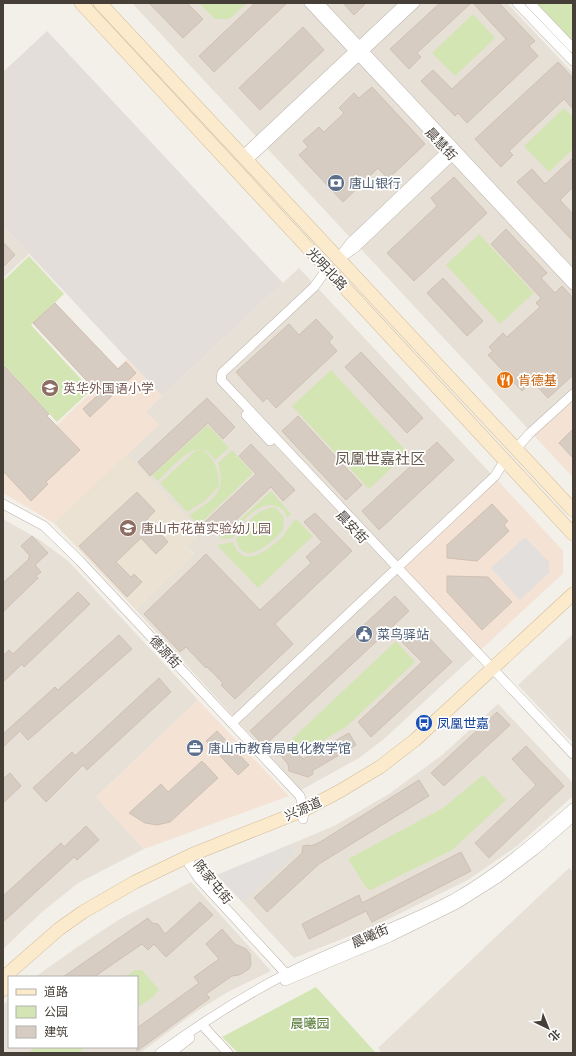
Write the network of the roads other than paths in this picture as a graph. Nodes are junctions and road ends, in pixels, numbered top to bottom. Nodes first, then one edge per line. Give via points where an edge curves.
1 (80, 3) edge
2 (100, 3) edge
3 (309, 3) edge
4 (319, 3) edge
5 (405, 3) edge
6 (415, 3) edge
7 (517, 3) edge
8 (530, 3) edge
9 (573, 48) edge
10 (359, 50) junction
11 (573, 61) edge
12 (453, 150) junction
13 (245, 158) junction
14 (339, 258) junction
15 (327, 269) junction
16 (573, 274) edge
17 (573, 285) edge
18 (573, 394) edge
19 (573, 402) edge
20 (516, 449) junction
21 (506, 460) junction
22 (3, 504) edge
23 (573, 510) edge
24 (573, 534) edge
25 (392, 567) junction
26 (573, 594) edge
27 (573, 606) edge
28 (494, 671) junction
29 (230, 721) junction
30 (573, 754) edge
31 (573, 808) edge
32 (304, 814) junction
33 (573, 817) edge
34 (191, 860) junction
35 (291, 975) junction
36 (18, 976) edge
37 (3, 978) edge
38 (205, 1028) junction
39 (160, 1053) edge
40 (171, 1053) edge
41 (228, 1053) edge

1 - 15 main road, 光明北路
2 - 13 main road, 光明北路
3 - 10 street, 晨慧街
4 - 10 street, 晨慧街
5 - 10 street
6 - 10 street
7 - 11 street
8 - 9 street
10 - 12 street, 晨慧街
10 - 13 street
12 - 14 street via 355,248
12 - 16 street, 晨慧街
12 - 17 street, 晨慧街
13 - 14 main road, 光明北路
14 - 15 main road
14 - 20 main road, 光明北路
15 - 21 main road, 光明北路
15 - 25 street, 晨安街 via 314,287 219,373 221,380
18 - 20 street
19 - 20 street via 533,439
20 - 23 main road, 光明北路
21 - 24 main road, 光明北路
21 - 25 street via 495,476
22 - 29 street, 德源街 via 44,526
25 - 28 street, 晨安街
25 - 29 street
26 - 28 main road, 兴源道
27 - 28 main road, 兴源道
28 - 30 street, 晨安街
28 - 32 main road, 兴源道 via 426,742 354,793
29 - 32 street, 德源街 via 300,796
31 - 35 street, 晨曦街 via 530,846 453,899
32 - 34 main road, 兴源道
33 - 35 street, 晨曦街 via 504,874 458,904 390,937
34 - 35 street, 陈家屯街 via 199,878
34 - 36 main road, 兴源道 via 100,910 43,953
34 - 37 main road, 兴源道 via 135,882 83,912 59,929
35 - 38 street, 晨曦街
35 - 39 street, 晨曦街 via 200,1024
38 - 40 street, 晨曦街
38 - 41 street

